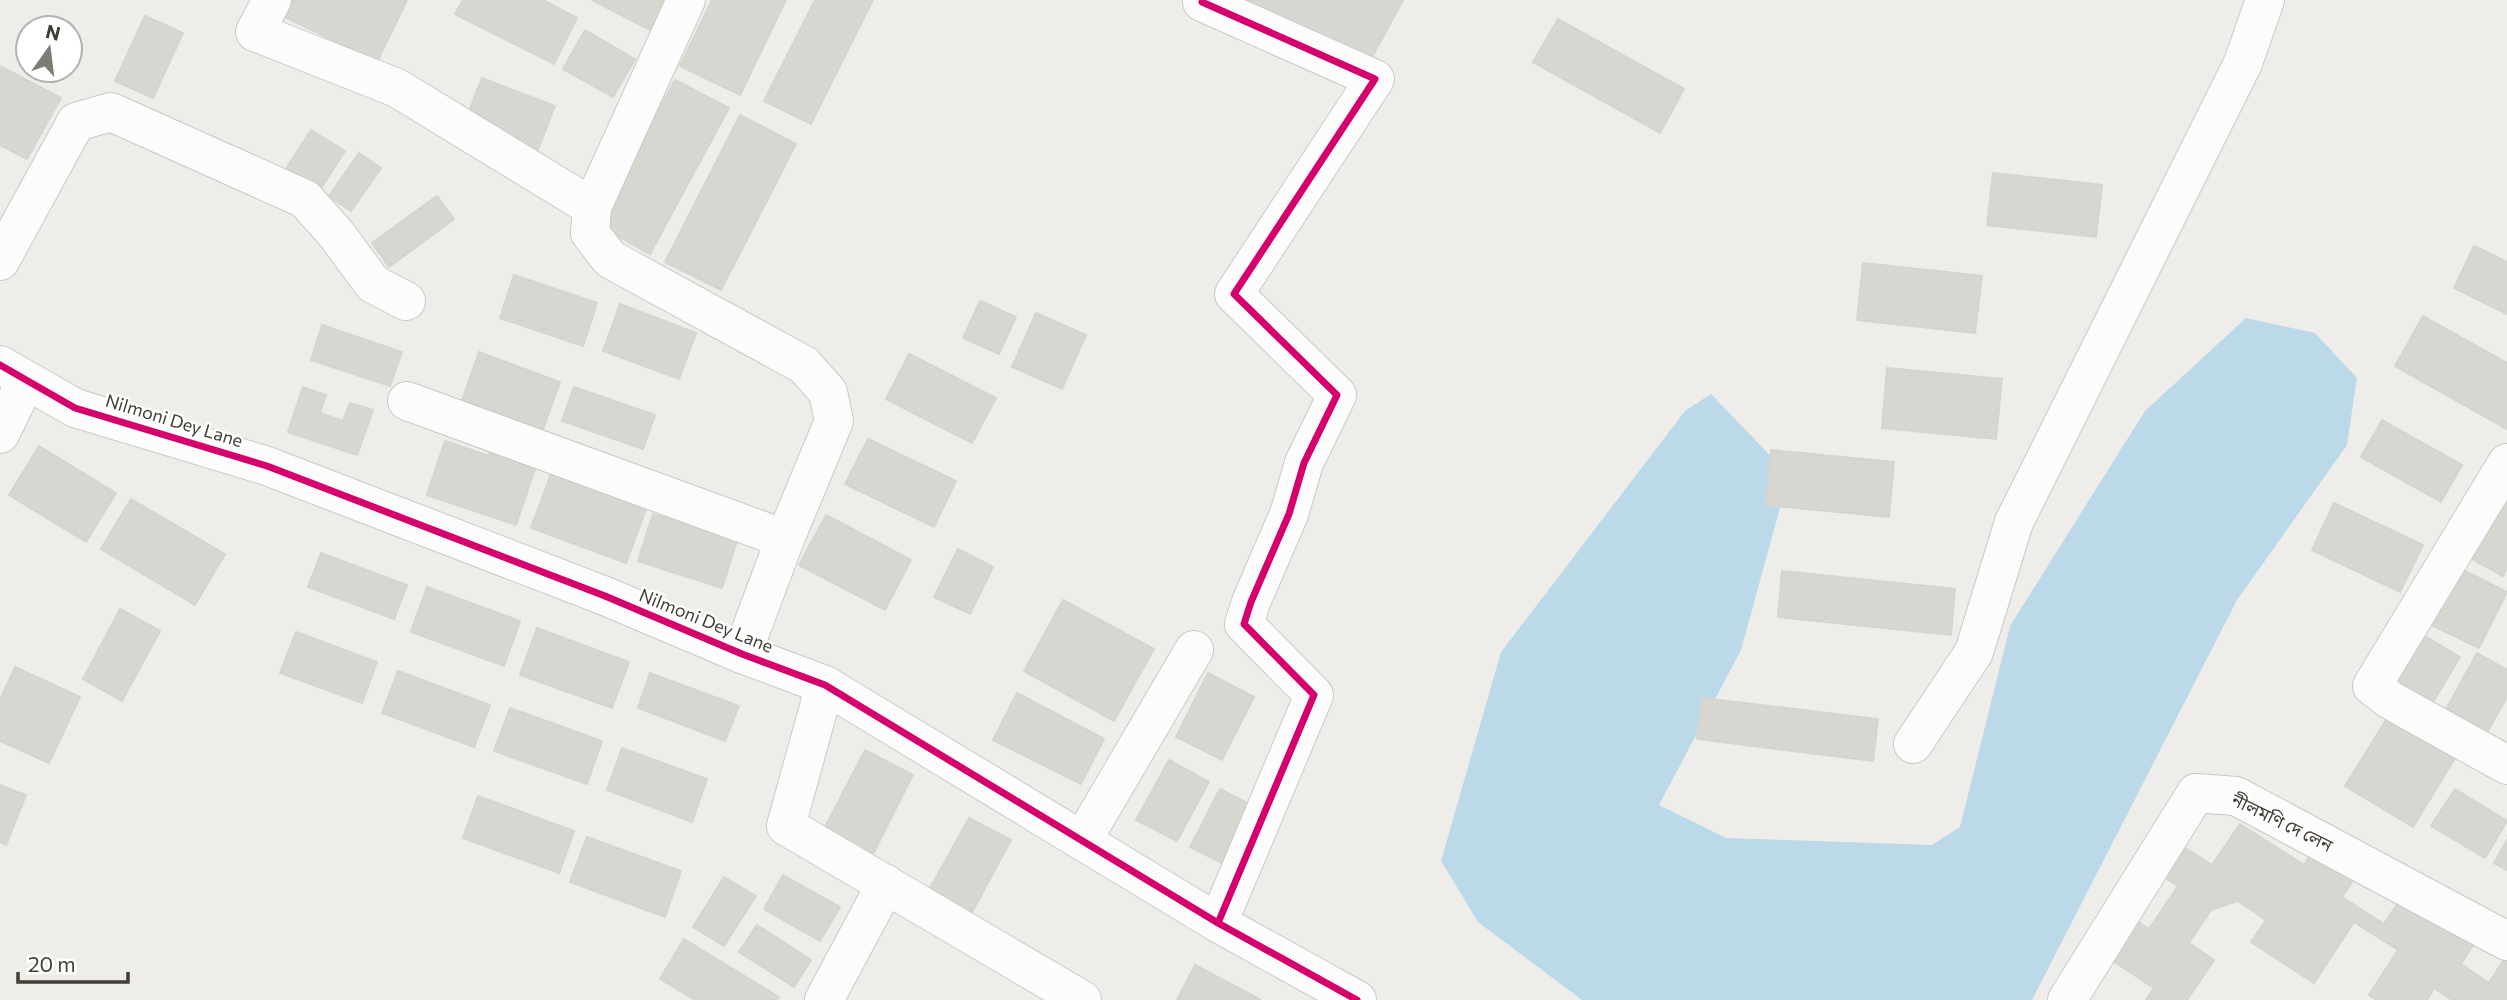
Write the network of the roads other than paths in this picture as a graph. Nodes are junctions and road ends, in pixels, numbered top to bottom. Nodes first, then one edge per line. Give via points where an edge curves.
1 (272, 0) edge
2 (686, 0) edge
3 (1203, 0) edge
4 (2265, 0) edge
5 (592, 207) junction
6 (0, 261) edge
7 (406, 301) dead end
8 (13, 373) edge
9 (407, 401) dead end
10 (0, 434) edge
11 (2507, 463) edge
12 (785, 539) junction
13 (1194, 650) dead end
14 (742, 654) junction
15 (825, 685) junction
16 (1913, 744) dead end
17 (2507, 765) edge
18 (1082, 841) junction
19 (886, 884) junction
20 (1218, 923) junction
21 (2507, 941) edge
22 (824, 1000) edge
23 (1082, 1000) edge
24 (1357, 1000) edge
25 (2067, 1000) edge

1 - 5 street via 255,32 397,88
2 - 5 street
3 - 20 street via 1375,79 1234,295 1337,395 1304,463 1289,514 1244,624 1314,695
4 - 16 street via 2243,63 2014,522 1974,652
5 - 12 street via 590,233 610,259 804,365 828,392 834,421
6 - 7 street via 76,122 111,112 304,199 373,284
8 - 10 street
8 - 14 street, Nilmoni Dey Lane via 75,408 267,466 605,596
9 - 12 street
11 - 17 street via 2372,686
12 - 14 street
13 - 18 street
14 - 15 street, Nilmoni Dey Lane
15 - 18 street, Nilmoni Dey Lane
15 - 19 street via 786,826
18 - 20 street, Nilmoni Dey Lane
19 - 22 street
19 - 23 street
20 - 24 street, Nilmoni Dey Lane
21 - 25 street, নীলমণি দে লেন via 2236,796 2196,793

